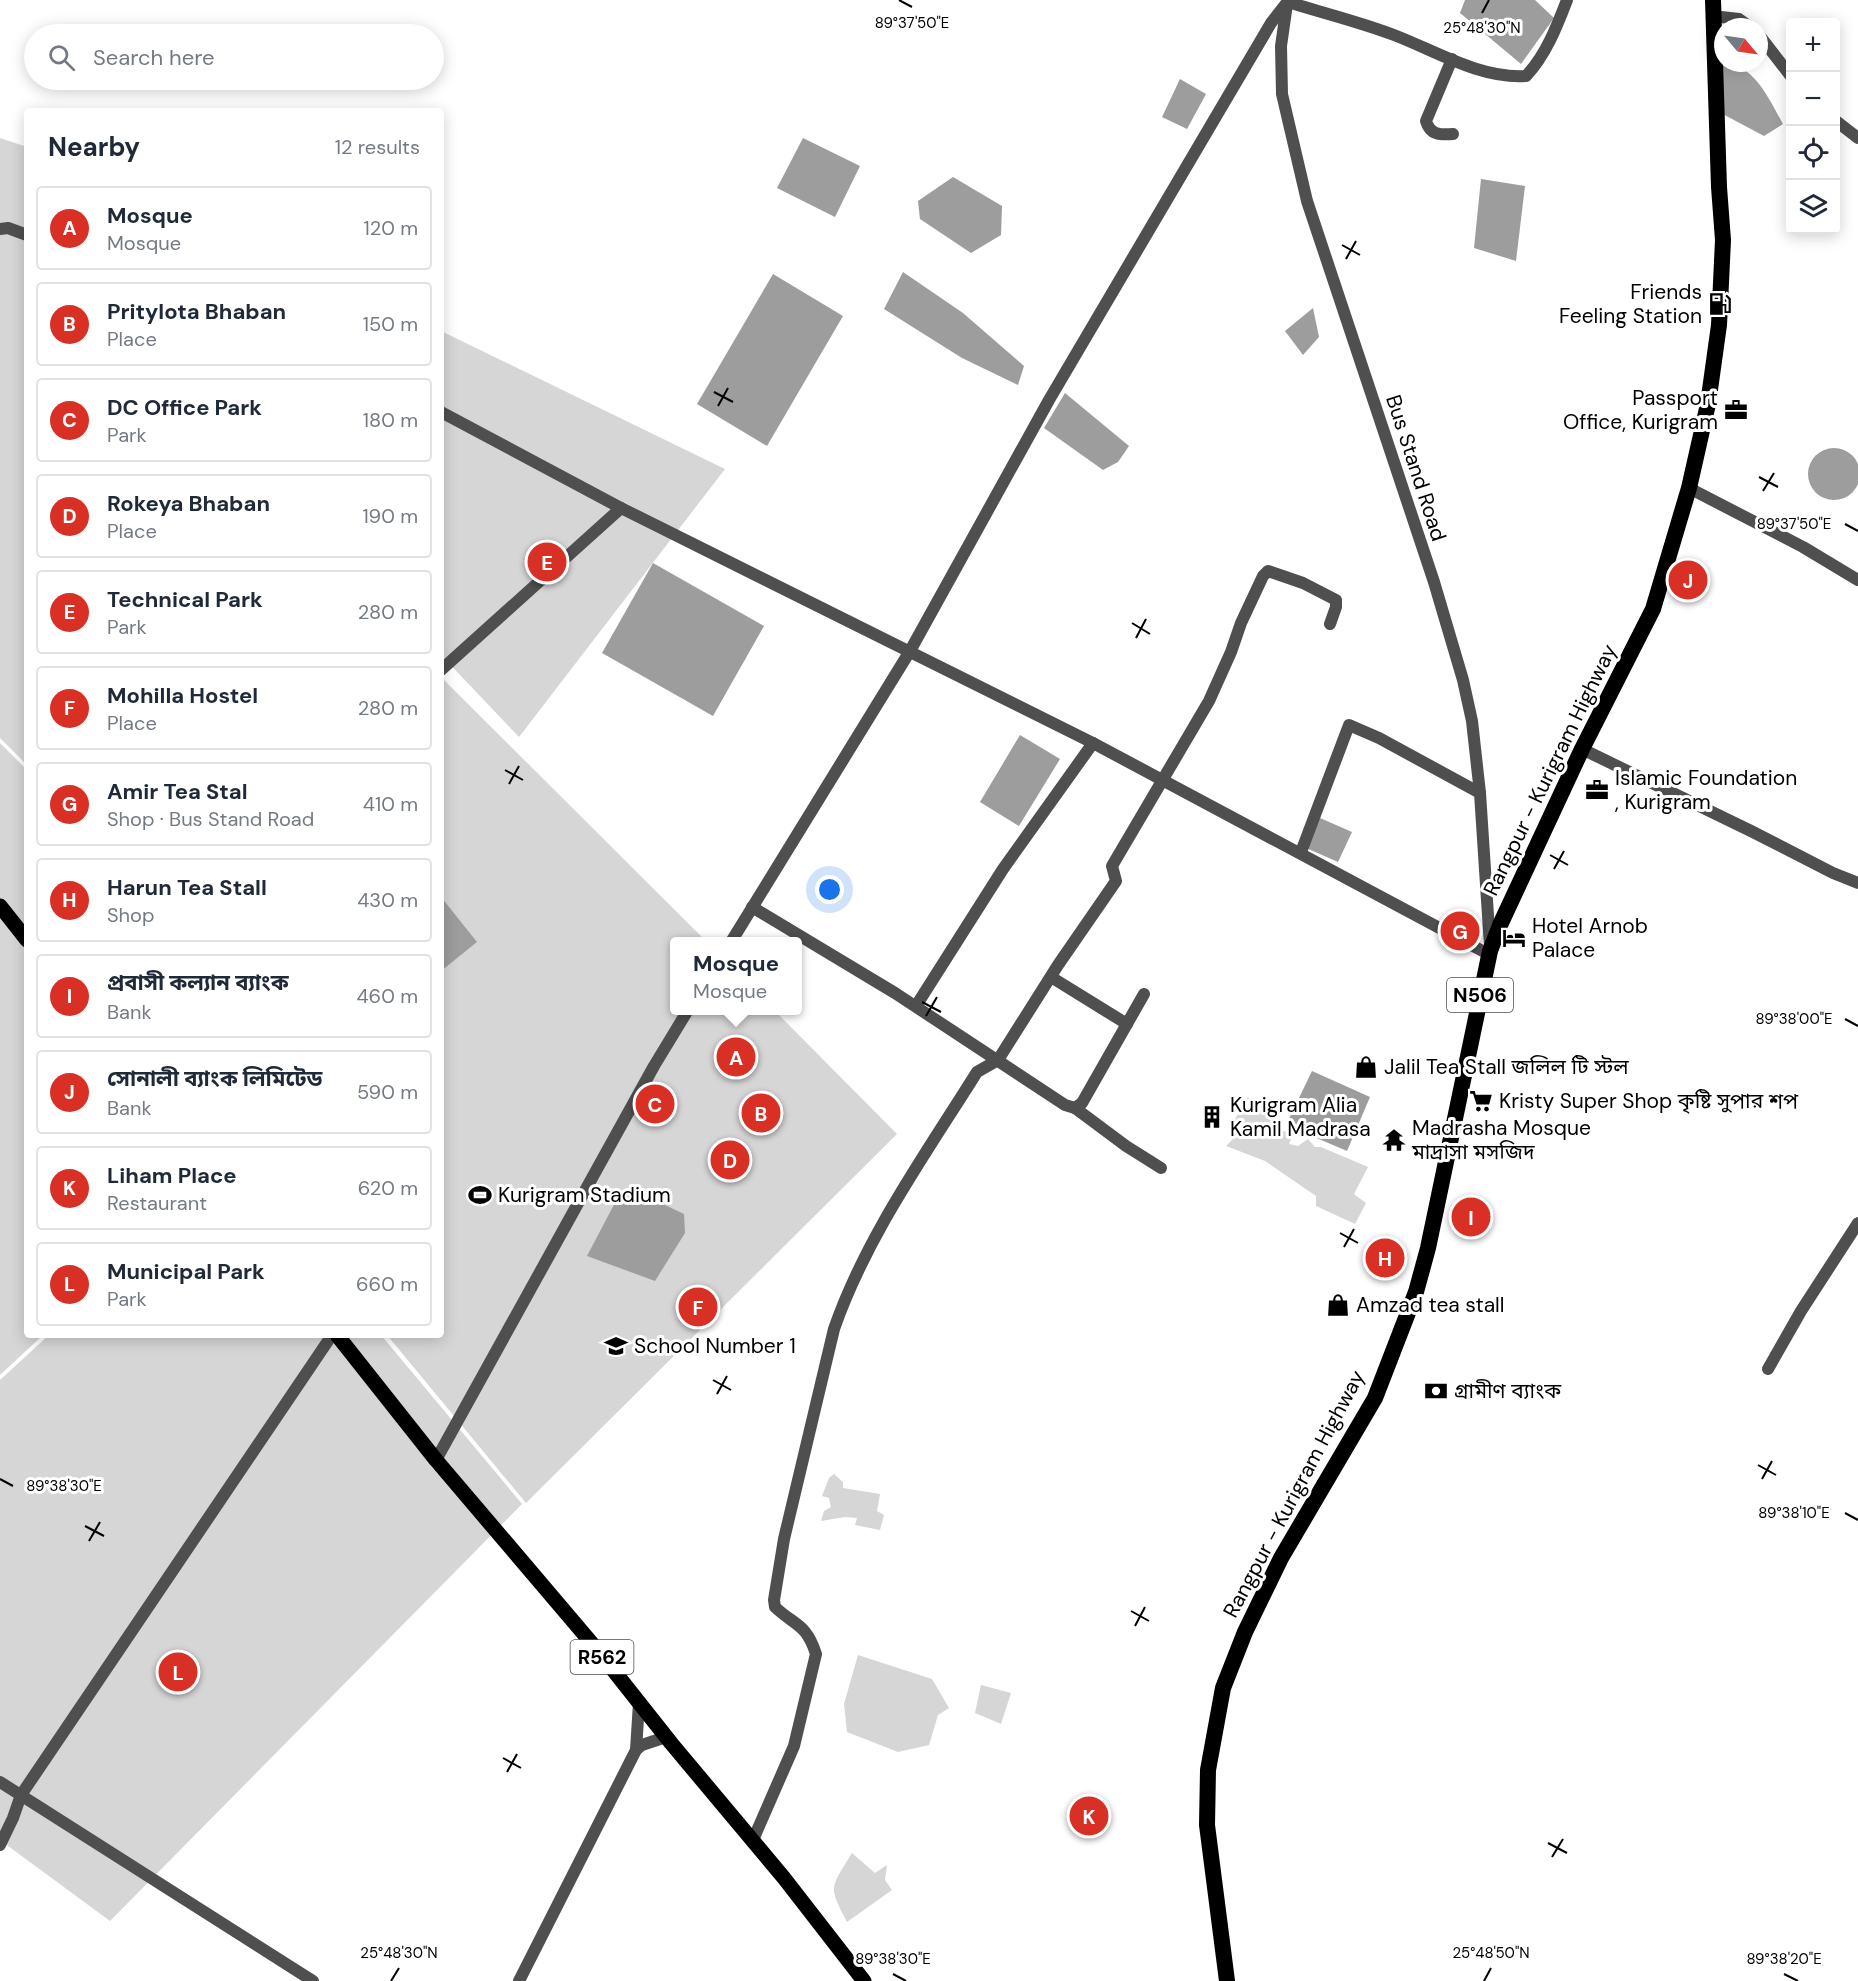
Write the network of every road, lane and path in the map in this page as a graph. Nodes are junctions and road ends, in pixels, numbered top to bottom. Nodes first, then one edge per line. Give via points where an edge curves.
1 (1567, 0) edge
2 (1288, 1) edge
3 (1712, 8) edge
4 (1727, 18) edge
5 (1768, 47) edge
6 (1714, 55) edge
7 (1452, 59) junction
8 (1715, 72) edge
9 (1789, 72) edge
10 (1840, 124) edge
11 (1453, 134) dead end
12 (1858, 138) edge
13 (0, 230) edge
14 (24, 235) edge
15 (444, 414) edge
16 (1689, 488) junction
17 (621, 508) junction
18 (1858, 580) edge
19 (1330, 624) dead end
20 (910, 651) junction
21 (444, 667) edge
22 (1093, 743) junction
23 (1582, 749) junction
24 (1161, 781) junction
25 (1480, 793) junction
26 (1301, 852) junction
27 (1858, 884) edge
28 (0, 906) edge
29 (752, 908) junction
30 (24, 936) edge
31 (734, 937) edge
32 (801, 937) edge
33 (802, 938) edge
34 (1490, 953) junction
35 (1051, 977) junction
36 (1144, 994) dead end
37 (916, 1006) junction
38 (686, 1015) edge
39 (1125, 1028) junction
40 (998, 1060) junction
41 (1075, 1108) junction
42 (1161, 1168) dead end
43 (1858, 1223) edge
44 (330, 1338) edge
45 (339, 1338) edge
46 (1768, 1369) dead end
47 (436, 1460) junction
48 (639, 1703) junction
49 (666, 1737) junction
50 (636, 1750) junction
51 (0, 1782) edge
52 (21, 1795) junction
53 (753, 1840) junction
54 (0, 1845) edge
55 (313, 1981) edge
56 (519, 1981) edge
57 (864, 1981) edge
58 (1227, 1981) edge

1 - 7 street via 1546,49 1526,76 1501,75
2 - 7 street via 1392,34
2 - 20 street via 1271,23 1049,400
2 - 25 street, Bus Stand Road via 1281,46 1282,94 1307,201 1463,680
3 - 4 street
3 - 6 highway, Rangpur - Kurigram Highway / N506
5 - 9 street
7 - 11 street via 1426,121 1434,133
8 - 16 highway, Rangpur - Kurigram Highway / N506 via 1723,240 1719,326 1708,404
10 - 12 street
13 - 14 street via 8,228
15 - 17 street
16 - 18 street
16 - 23 highway, Rangpur - Kurigram Highway / N506 via 1653,609
17 - 20 street
17 - 21 street
19 - 24 street via 1336,600 1269,571 1263,576 1209,701
20 - 22 street
20 - 29 street
22 - 24 street
22 - 37 street via 1004,869
23 - 27 street
23 - 34 highway, Rangpur - Kurigram Highway / N506
24 - 26 street
24 - 35 street via 1112,866 1116,881
25 - 26 street via 1349,725
25 - 34 street, Bus Stand Road
26 - 34 street
28 - 30 main road
29 - 31 street
29 - 32 street
33 - 37 street
34 - 58 highway, Rangpur - Kurigram Highway / N506 via 1416,1292 1375,1398 1281,1558 1223,1688 1208,1770 1207,1825
35 - 39 street
35 - 40 street
36 - 39 street
37 - 40 street
38 - 47 street
39 - 41 street
40 - 41 street
40 - 53 street via 977,1072 897,1200 858,1271 834,1329 784,1539 774,1600 775,1607 803,1628 816,1654 794,1746
41 - 42 street
43 - 46 street
44 - 52 street
45 - 47 main road, R562
47 - 48 main road, R562
48 - 49 main road, R562
48 - 50 street
49 - 50 street
49 - 53 main road, R562
50 - 56 street
51 - 52 street
52 - 54 street
52 - 55 street
53 - 57 main road, R562

